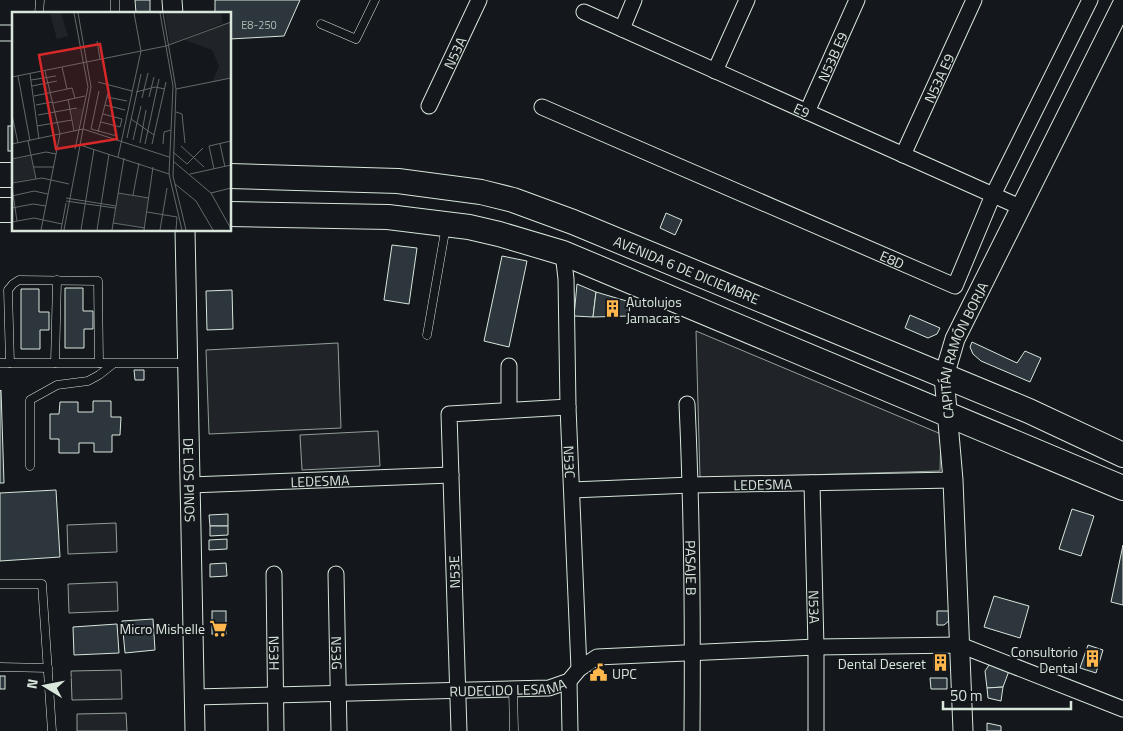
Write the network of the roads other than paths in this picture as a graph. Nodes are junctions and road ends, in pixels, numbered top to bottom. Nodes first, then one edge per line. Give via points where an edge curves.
1 (375, 0) edge
2 (479, 0) edge
3 (634, 0) edge
4 (747, 0) edge
5 (857, 0) edge
6 (974, 0) edge
7 (1090, 0) edge
8 (1123, 3) edge
9 (584, 12) dead end
10 (321, 24) dead end
11 (622, 29) junction
12 (716, 71) junction
13 (429, 106) dead end
14 (542, 107) dead end
15 (807, 112) junction
16 (903, 155) junction
17 (231, 176) edge
18 (993, 195) junction
19 (1020, 207) junction
20 (231, 214) edge
21 (446, 224) junction
22 (185, 231) edge
23 (563, 253) junction
24 (57, 280) junction
25 (427, 335) dead end
26 (0, 363) edge
27 (10, 363) junction
28 (55, 363) junction
29 (99, 363) junction
30 (187, 363) junction
31 (114, 364) junction
32 (509, 366) dead end
33 (944, 376) junction
34 (687, 404) dead end
35 (568, 407) junction
36 (509, 410) junction
37 (948, 415) junction
38 (1121, 450) edge
39 (30, 466) dead end
40 (451, 475) junction
41 (953, 480) junction
42 (812, 483) junction
43 (190, 485) junction
44 (690, 485) junction
45 (1123, 488) edge
46 (572, 490) junction
47 (274, 574) dead end
48 (336, 574) dead end
49 (0, 584) edge
50 (960, 646) junction
51 (816, 647) junction
52 (693, 653) junction
53 (0, 667) edge
54 (48, 668) junction
55 (579, 670) junction
56 (568, 681) junction
57 (513, 689) junction
58 (458, 690) junction
59 (338, 693) junction
60 (275, 694) junction
61 (194, 697) junction
62 (1123, 709) edge
63 (52, 731) edge
64 (195, 731) edge
65 (276, 731) edge
66 (339, 731) edge
67 (459, 731) edge
68 (514, 731) edge
69 (570, 731) edge
70 (692, 731) edge
71 (816, 731) edge
72 (963, 731) edge

1 - 10 lane via 356,39
2 - 13 street, N53A
3 - 11 street
4 - 12 street
5 - 15 street, N53B E9
6 - 16 street, N53A E9
7 - 18 street, E8D
8 - 19 street, CAPITÁN RAMÓN BORJA
9 - 11 street, E9
11 - 12 street, E9
12 - 15 street, E9
14 - 18 street, E8D via 954,286
15 - 16 street, E9
16 - 18 street, E9
17 - 33 main road, AVENIDA 6 DE DICIEMBRE via 398,181 481,192 513,200
18 - 19 street, E9
19 - 33 street, CAPITÁN RAMÓN BORJA via 955,339
20 - 21 main road via 388,217
21 - 23 main road via 499,234
21 - 25 lane
22 - 30 street, DE LOS PINOS
23 - 35 street, N53C
23 - 37 main road
24 - 27 lane via 19,280 8,290
24 - 28 lane
24 - 29 lane via 98,282
26 - 27 lane
27 - 28 lane
28 - 29 lane
29 - 31 lane
30 - 31 lane
30 - 43 street, DE LOS PINOS
31 - 39 lane via 88,381 57,385 30,400
32 - 36 street
33 - 37 street, CAPITÁN RAMÓN BORJA
33 - 38 main road, AVENIDA 6 DE DICIEMBRE
34 - 44 street, PASAJE B
35 - 36 street
35 - 46 street, N53C
36 - 40 street, N53E via 449,414
37 - 41 street, CAPITÁN RAMÓN BORJA
37 - 45 main road
40 - 43 street, LEDESMA
40 - 58 street, N53E
41 - 42 street, LEDESMA
41 - 50 street, CAPITÁN RAMÓN BORJA
42 - 44 street, LEDESMA
42 - 51 street, N53A
43 - 61 street, DE LOS PINOS
44 - 46 street, LEDESMA
44 - 52 street, PASAJE B
46 - 55 street, N53C
47 - 60 street, N53H
48 - 59 street, N53G
49 - 54 lane via 42,584
50 - 51 street, RUDECIDO LESAMA
50 - 62 street
50 - 72 street, CAPITÁN RAMÓN BORJA
51 - 52 street, RUDECIDO LESAMA
51 - 71 street, N53A
52 - 55 street, RUDECIDO LESAMA via 597,657
52 - 70 street, PASAJE B
53 - 54 lane
54 - 63 lane
55 - 56 street, RUDECIDO LESAMA
56 - 57 street, RUDECIDO LESAMA via 549,688
56 - 69 street
57 - 58 street, RUDECIDO LESAMA
57 - 68 lane
58 - 59 street, RUDECIDO LESAMA
58 - 67 street, N53E
59 - 60 street, RUDECIDO LESAMA
59 - 66 street, N53G
60 - 61 street, RUDECIDO LESAMA
60 - 65 street, N53H
61 - 64 street, DE LOS PINOS

